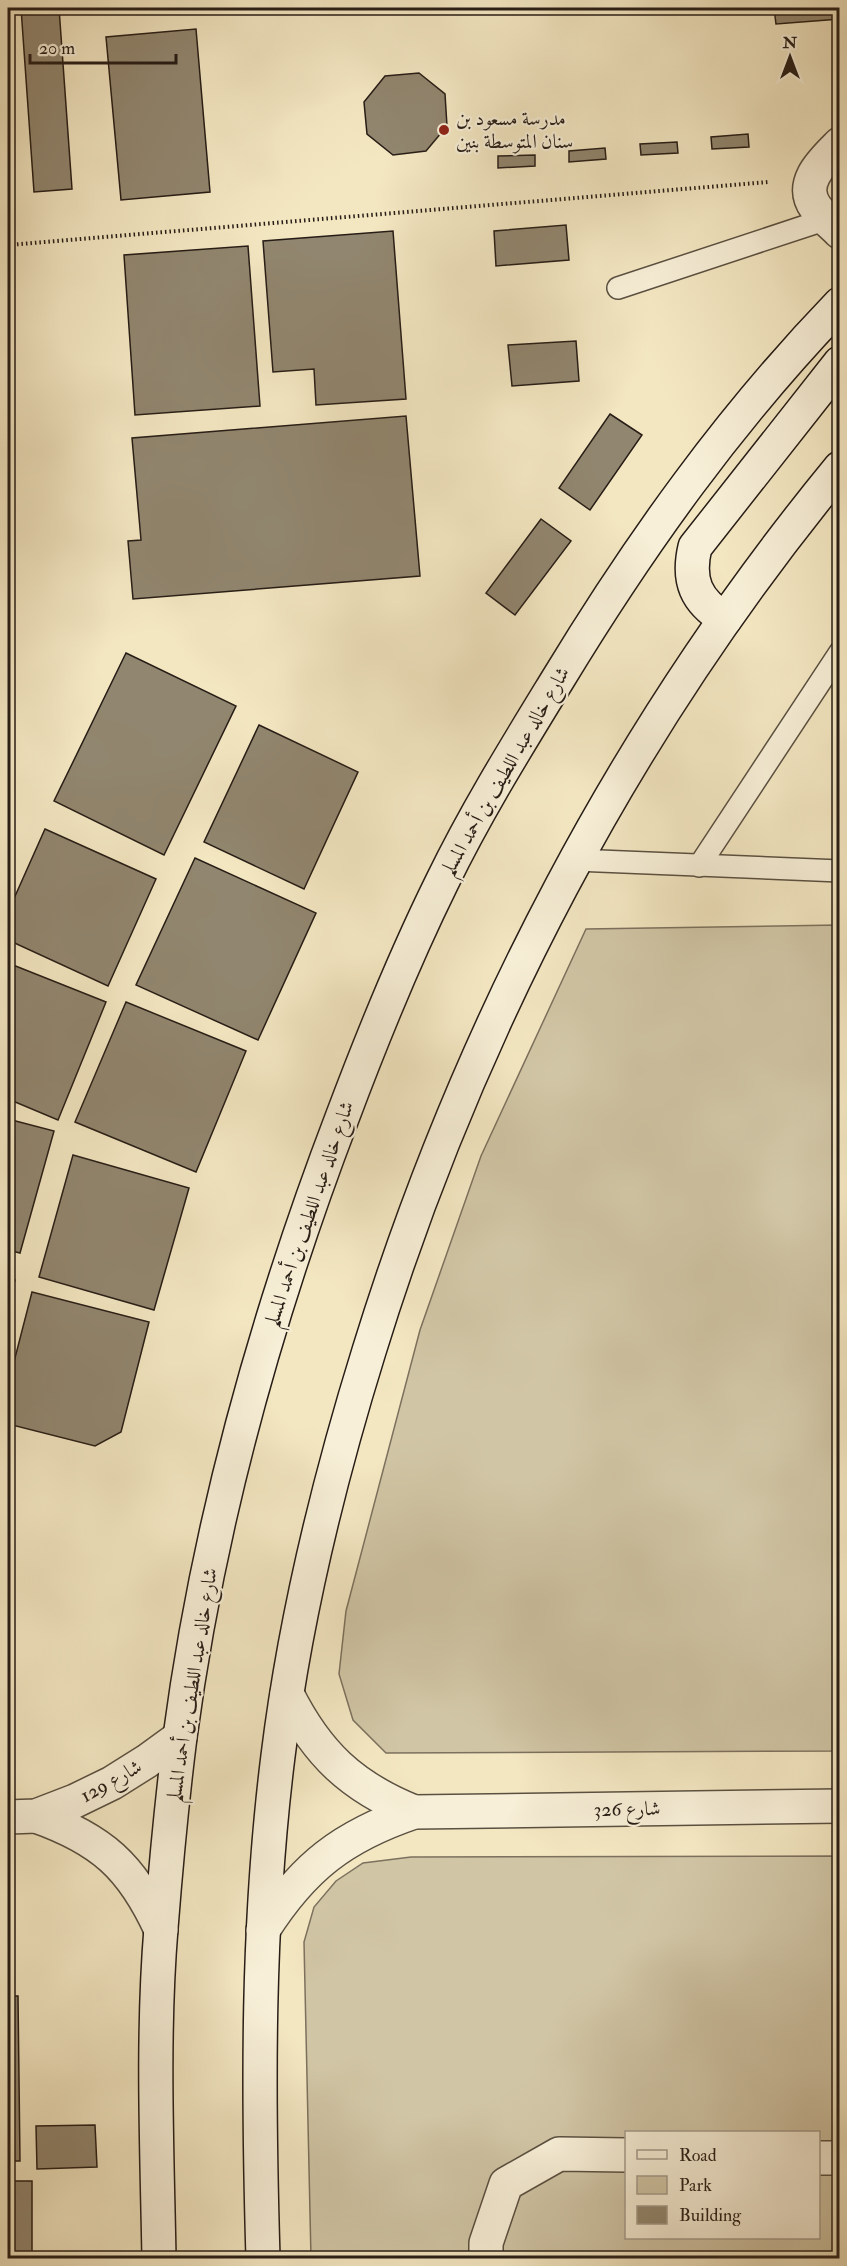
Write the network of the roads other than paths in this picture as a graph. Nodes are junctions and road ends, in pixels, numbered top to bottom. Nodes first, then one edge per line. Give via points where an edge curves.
1 (840, 144) edge
2 (833, 226) edge
3 (618, 288) dead end
4 (840, 304) edge
5 (840, 363) edge
6 (840, 468) edge
7 (725, 619) junction
8 (840, 652) edge
9 (575, 860) junction
10 (699, 866) junction
11 (840, 871) edge
12 (287, 1694) junction
13 (180, 1737) junction
14 (840, 1806) edge
15 (414, 1812) junction
16 (22, 1816) edge
17 (160, 1930) junction
18 (263, 1930) junction
19 (625, 2155) edge
20 (820, 2158) edge
21 (840, 2158) edge
22 (159, 2259) edge
23 (263, 2259) edge
24 (486, 2259) edge

1 - 2 street via 815,169 811,179 812,200
2 - 3 lane
4 - 13 street, شارع خالد عبد اللطيف بن أحمد المسلم via 733,424 669,507 610,594 496,779 395,982 312,1197 276,1306 215,1542
5 - 7 street via 695,548 691,564 699,597
6 - 7 street
7 - 9 street via 683,679
8 - 10 lane
9 - 10 lane
9 - 12 street via 507,995 462,1097 384,1302 348,1416 318,1532
10 - 11 lane
12 - 15 street, شارع 326 via 301,1721 338,1767 361,1786
12 - 18 street via 266,1865
13 - 16 street, شارع 129 via 112,1783 75,1801
13 - 17 street, شارع خالد عبد اللطيف بن أحمد المسلم
14 - 15 street, شارع 326
15 - 18 street, شارع 326 via 331,1852 289,1892
16 - 17 street, شارع 129 via 63,1825 90,1839 112,1857 133,1879
17 - 22 street, شارع خالد عبد اللطيف بن أحمد المسلم
18 - 23 street via 258,2073
19 - 24 street via 559,2154 506,2184 486,2243
20 - 21 street

